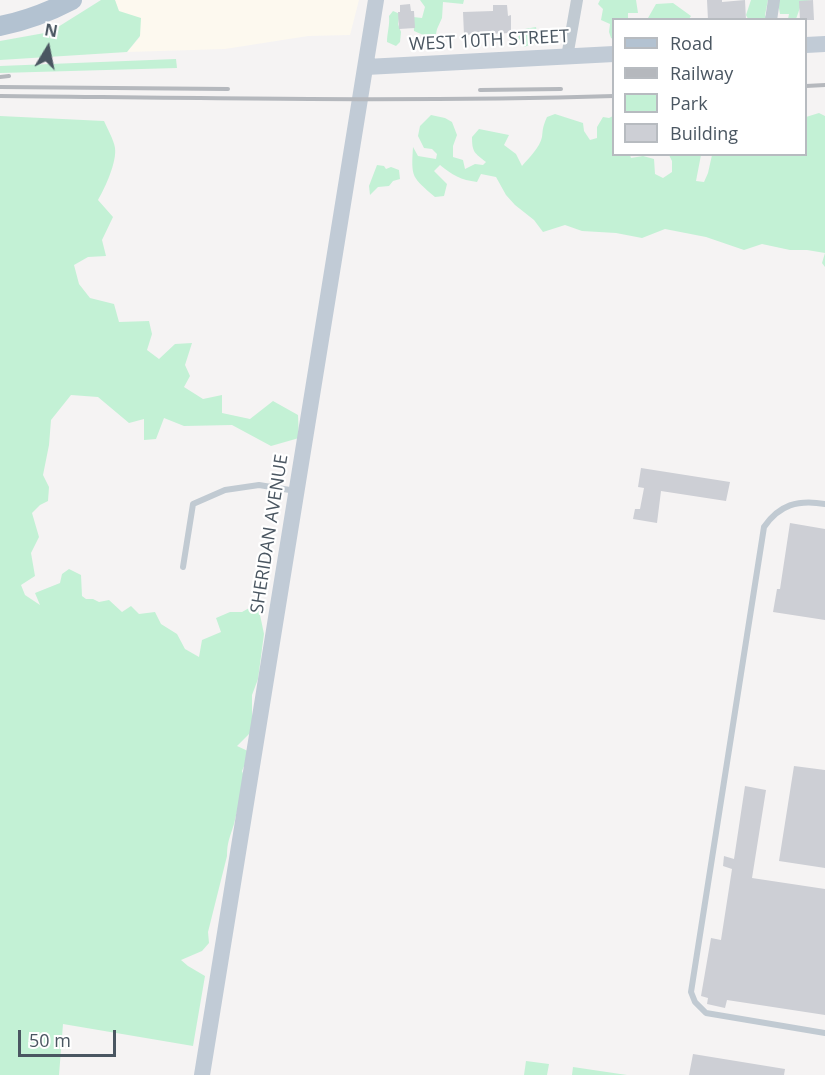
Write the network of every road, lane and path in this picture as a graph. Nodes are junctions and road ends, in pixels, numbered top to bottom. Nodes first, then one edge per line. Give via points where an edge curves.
1 (72, 0) edge
2 (376, 0) edge
3 (577, 0) edge
4 (774, 0) edge
5 (771, 18) edge
6 (0, 26) edge
7 (825, 44) edge
8 (807, 45) edge
9 (612, 54) edge
10 (567, 57) junction
11 (366, 67) junction
12 (297, 491) junction
13 (825, 504) edge
14 (183, 567) dead end
15 (825, 1033) edge
16 (202, 1075) edge

1 - 6 main road via 48,12
2 - 11 street, SHERIDAN AVENUE
3 - 10 street
4 - 5 street
7 - 8 street
9 - 10 street, WEST 10TH STREET
10 - 11 street, WEST 10TH STREET
11 - 12 street, SHERIDAN AVENUE
12 - 14 lane via 260,486 225,490 193,504
12 - 16 street, SHERIDAN AVENUE
13 - 15 lane via 801,502 784,507 764,527 691,992 706,1013

